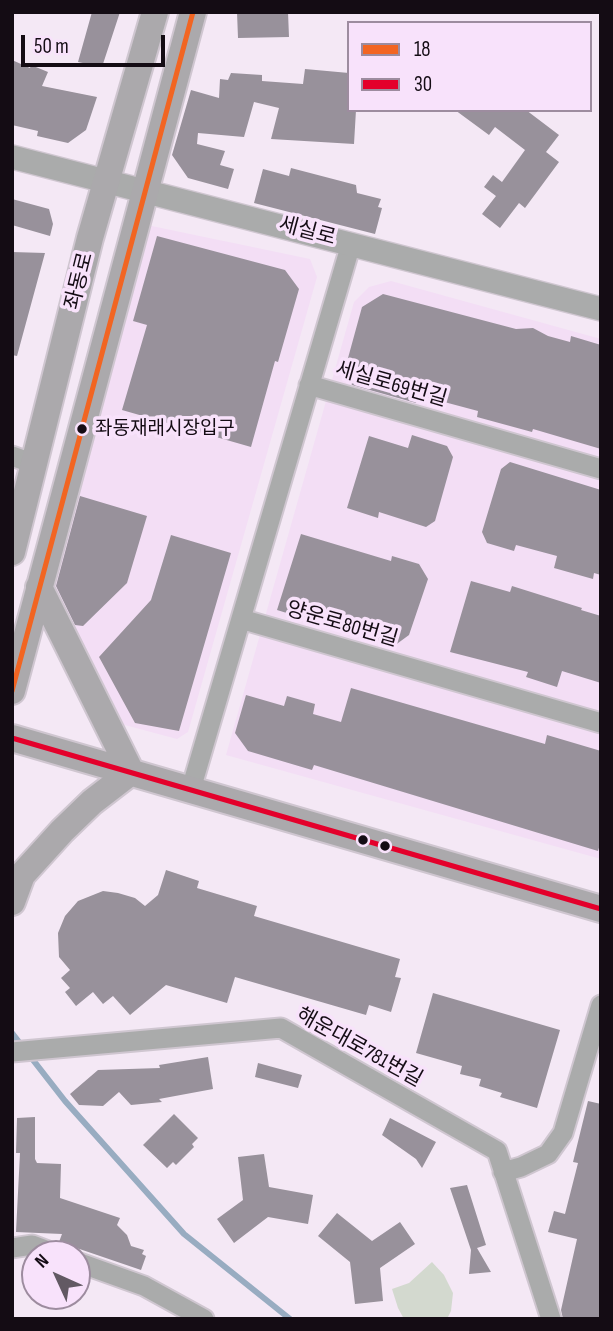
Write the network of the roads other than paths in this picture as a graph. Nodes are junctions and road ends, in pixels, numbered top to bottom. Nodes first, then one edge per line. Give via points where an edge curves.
1 (155, 12) edge
2 (193, 12) edge
3 (12, 156) edge
4 (106, 180) junction
5 (145, 190) junction
6 (351, 244) junction
7 (601, 309) edge
8 (309, 385) junction
9 (23, 460) edge
10 (601, 469) edge
11 (13, 548) edge
12 (39, 587) junction
13 (241, 620) junction
14 (12, 691) edge
15 (601, 723) edge
16 (12, 737) edge
17 (131, 772) junction
18 (191, 789) junction
19 (12, 902) edge
20 (600, 905) edge
21 (601, 1005) edge
22 (12, 1052) edge
23 (503, 1172) junction
24 (91, 1267) edge
25 (204, 1319) edge
26 (551, 1319) edge

1 - 4 main road, 좌동로
2 - 5 main road, 좌동로
3 - 4 street, 세실로
4 - 5 street, 세실로
4 - 9 main road, 좌동로
5 - 6 street, 세실로
5 - 12 main road, 좌동로
6 - 7 street, 세실로
6 - 8 street, 세실로69번길
8 - 10 street, 세실로69번길
8 - 13 street
9 - 11 main road, 좌동로
12 - 14 main road, 좌동로
12 - 17 main road
13 - 15 street, 양운로80번길
13 - 18 street
16 - 17 main road
17 - 18 main road
17 - 19 main road via 92,802 38,857 22,875
18 - 20 main road
21 - 23 street via 563,1133 548,1154
22 - 23 street, 해운대로781번길 via 281,1028 497,1151
23 - 26 street, 해운대로781번길
24 - 25 street via 144,1286

